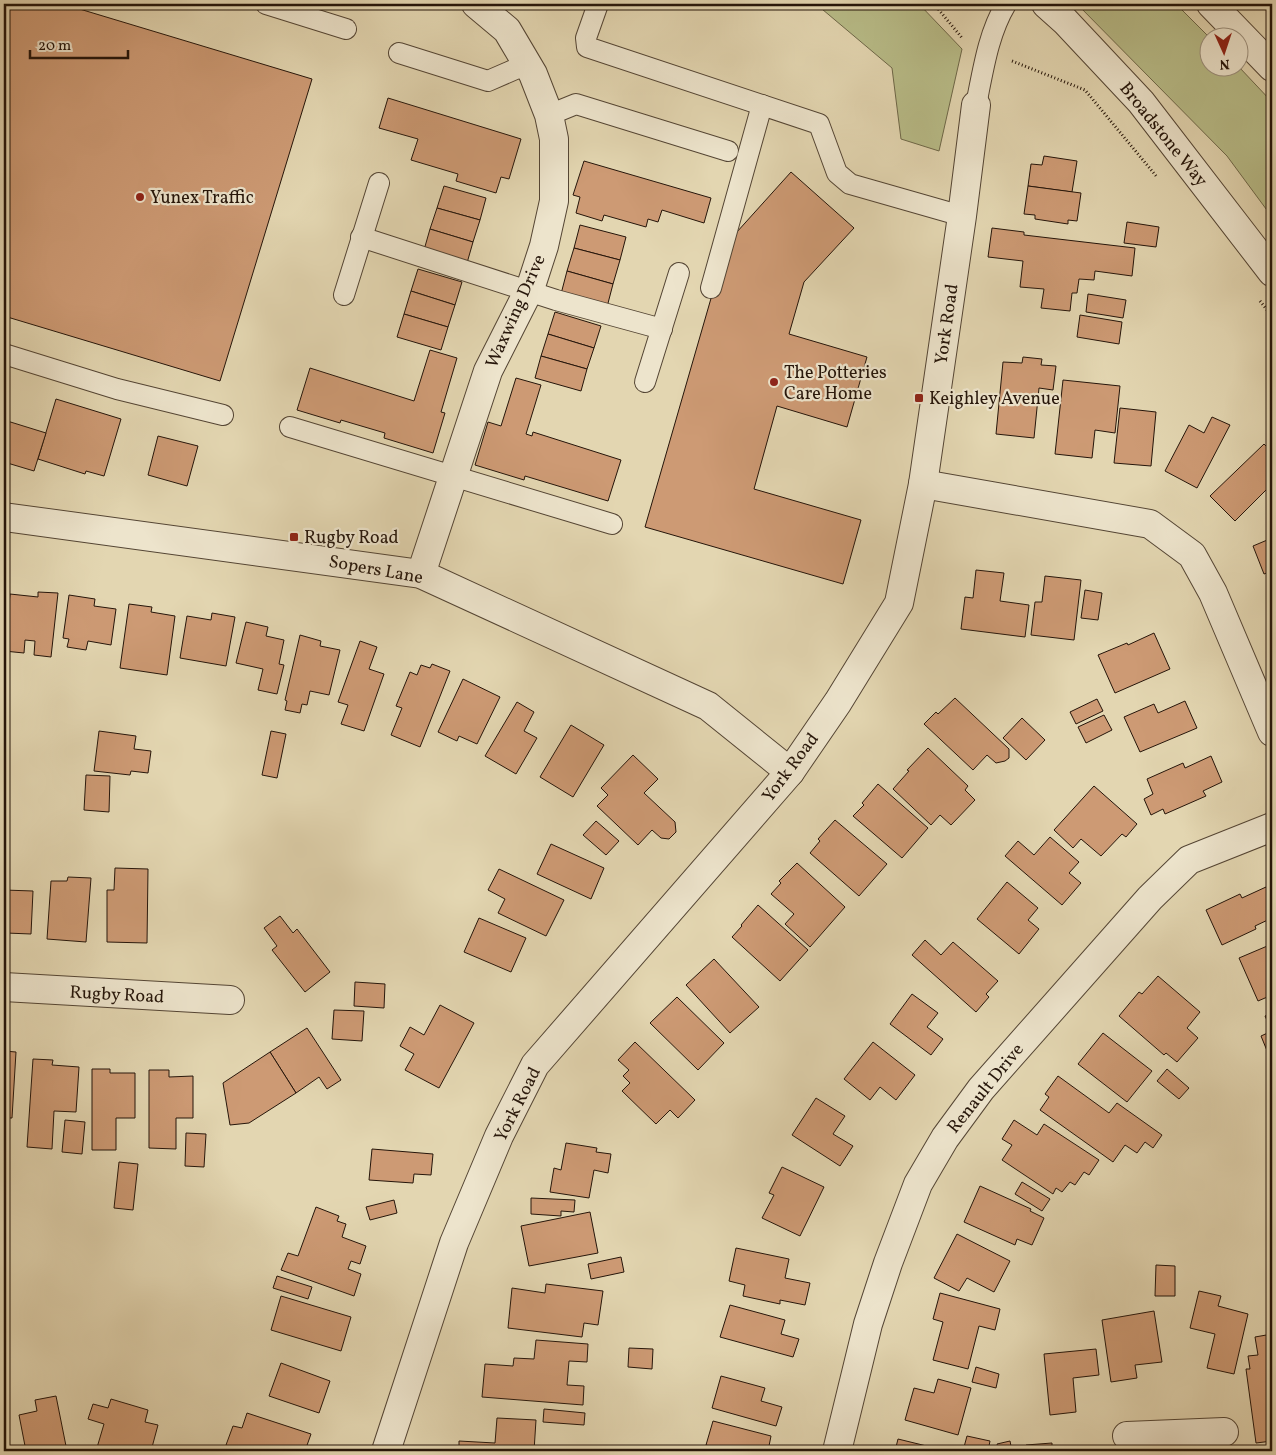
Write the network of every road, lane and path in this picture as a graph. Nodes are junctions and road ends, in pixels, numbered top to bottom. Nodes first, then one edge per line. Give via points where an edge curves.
1 (266, 4) edge
2 (476, 4) edge
3 (598, 4) edge
4 (934, 4) edge
5 (1006, 4) edge
6 (1046, 4) edge
7 (1211, 4) edge
8 (346, 29) dead end
9 (987, 52) junction
10 (399, 53) dead end
11 (527, 64) junction
12 (1272, 67) edge
13 (762, 105) junction
14 (976, 105) joint
15 (549, 115) junction
16 (728, 151) dead end
17 (1160, 180) dead end
18 (379, 182) dead end
19 (962, 216) junction
20 (361, 238) junction
21 (1272, 272) edge
22 (679, 273) dead end
23 (711, 288) dead end
24 (529, 290) junction
25 (344, 295) dead end
26 (1260, 300) dead end
27 (1272, 316) edge
28 (662, 329) junction
29 (4, 354) edge
30 (645, 382) dead end
31 (223, 416) dead end
32 (290, 427) dead end
33 (453, 476) junction
34 (923, 484) junction
35 (4, 517) edge
36 (612, 524) dead end
37 (421, 574) junction
38 (1272, 732) edge
39 (790, 772) junction
40 (1272, 827) edge
41 (4, 987) edge
42 (230, 1000) dead end
43 (1224, 1432) dead end
44 (1127, 1436) dead end
45 (1173, 1442) edge
46 (386, 1451) edge
47 (837, 1451) edge

1 - 8 lane
2 - 11 street, Waxwing Drive via 507,30
3 - 13 lane via 586,38 587,47
4 - 9 path via 964,39
5 - 9 lane, York Road via 998,17
6 - 21 street, Broadstone Way via 1141,102
7 - 12 street
9 - 14 lane, York Road
9 - 17 path via 1085,90
10 - 11 lane via 488,80
11 - 15 street, Waxwing Drive
13 - 19 lane via 819,124 837,172 850,184
13 - 23 lane
14 - 19 street, York Road
15 - 16 lane via 576,104
15 - 24 street, Waxwing Drive via 554,139 554,201 544,246
18 - 20 lane
19 - 34 street, York Road
20 - 24 lane
20 - 25 lane
22 - 28 lane
24 - 28 lane
24 - 33 street, Waxwing Drive via 488,371
26 - 27 path
28 - 30 lane
29 - 31 lane via 117,389
32 - 33 lane
33 - 36 lane
33 - 37 street, Waxwing Drive
34 - 38 street via 1150,524 1192,555 1213,593
34 - 39 street, York Road via 899,603
35 - 37 street, Sopers Lane
37 - 39 street, Sopers Lane via 708,706
39 - 46 street, York Road via 535,1065 499,1136 454,1243
40 - 47 street, Renault Drive via 1189,860 1176,872 981,1089 945,1138 918,1184 888,1263 868,1324
41 - 42 street, Rugby Road
43 - 45 street
44 - 45 street

